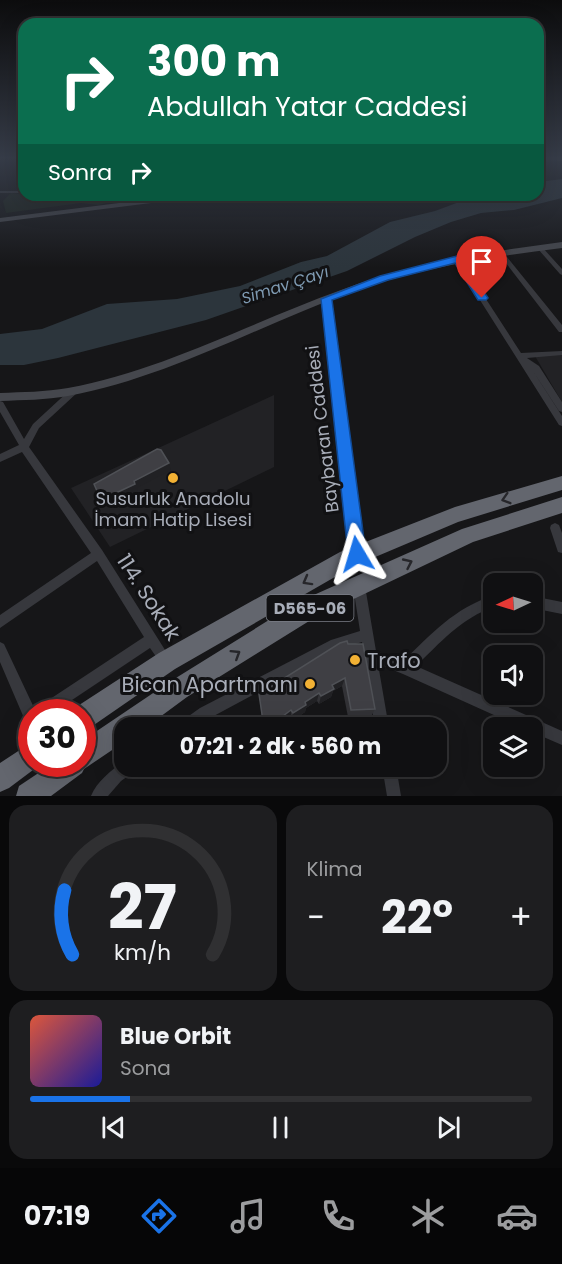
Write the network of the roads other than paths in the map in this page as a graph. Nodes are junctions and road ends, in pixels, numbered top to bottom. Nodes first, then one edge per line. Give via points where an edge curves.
1 (151, 201) edge
2 (0, 220) edge
3 (562, 245) edge
4 (540, 248) junction
5 (501, 253) junction
6 (457, 259) junction
7 (562, 273) edge
8 (326, 299) junction
9 (562, 330) edge
10 (562, 352) edge
11 (519, 356) junction
12 (75, 390) junction
13 (0, 397) edge
14 (0, 404) edge
15 (562, 409) edge
16 (562, 423) edge
17 (24, 447) junction
18 (0, 458) edge
19 (562, 483) edge
20 (562, 505) edge
21 (555, 528) dead end
22 (562, 548) edge
23 (98, 554) junction
24 (357, 554) junction
25 (359, 585) junction
26 (483, 604) edge
27 (543, 604) edge
28 (562, 608) edge
29 (0, 622) edge
30 (367, 635) junction
31 (151, 640) junction
32 (0, 648) edge
33 (370, 655) junction
34 (167, 661) junction
35 (405, 668) junction
36 (23, 699) edge
37 (62, 699) edge
38 (96, 709) edge
39 (199, 717) edge
40 (380, 717) edge
41 (562, 738) edge
42 (96, 747) edge
43 (18, 766) edge
44 (55, 777) edge
45 (115, 777) edge
46 (391, 777) edge
47 (0, 779) edge
48 (29, 796) edge
49 (98, 796) edge
50 (394, 796) edge

1 - 2 street
3 - 4 street
4 - 5 street
4 - 7 street
5 - 6 street
5 - 9 street
6 - 8 street via 384,278
6 - 11 street
8 - 12 street via 178,357
8 - 24 street, Baybaran Caddesi
10 - 11 street
11 - 15 street via 536,368
11 - 16 street
12 - 13 street
12 - 17 street via 36,426
14 - 17 street, 114. Sokak
17 - 18 street
17 - 23 street, 114. Sokak
19 -> 24 highway, D565-06 via 455,515
25 -> 20 highway, D565-06 via 469,535
21 - 22 street
23 - 29 street
23 - 31 street, 114. Sokak
24 -> 34 highway, D565-06
25 - 30 street
42 -> 25 highway, D565-06 via 179,689 296,616
26 - 35 street via 454,621
27 - 28 street
30 - 33 street
30 - 39 street via 335,644
31 - 34 street, 114. Sokak
31 - 37 street
32 - 36 street
33 - 35 street
33 - 40 street
34 - 38 highway, D565-06
35 - 41 street
43 - 47 highway
44 - 48 highway
45 - 49 street
46 - 50 street

